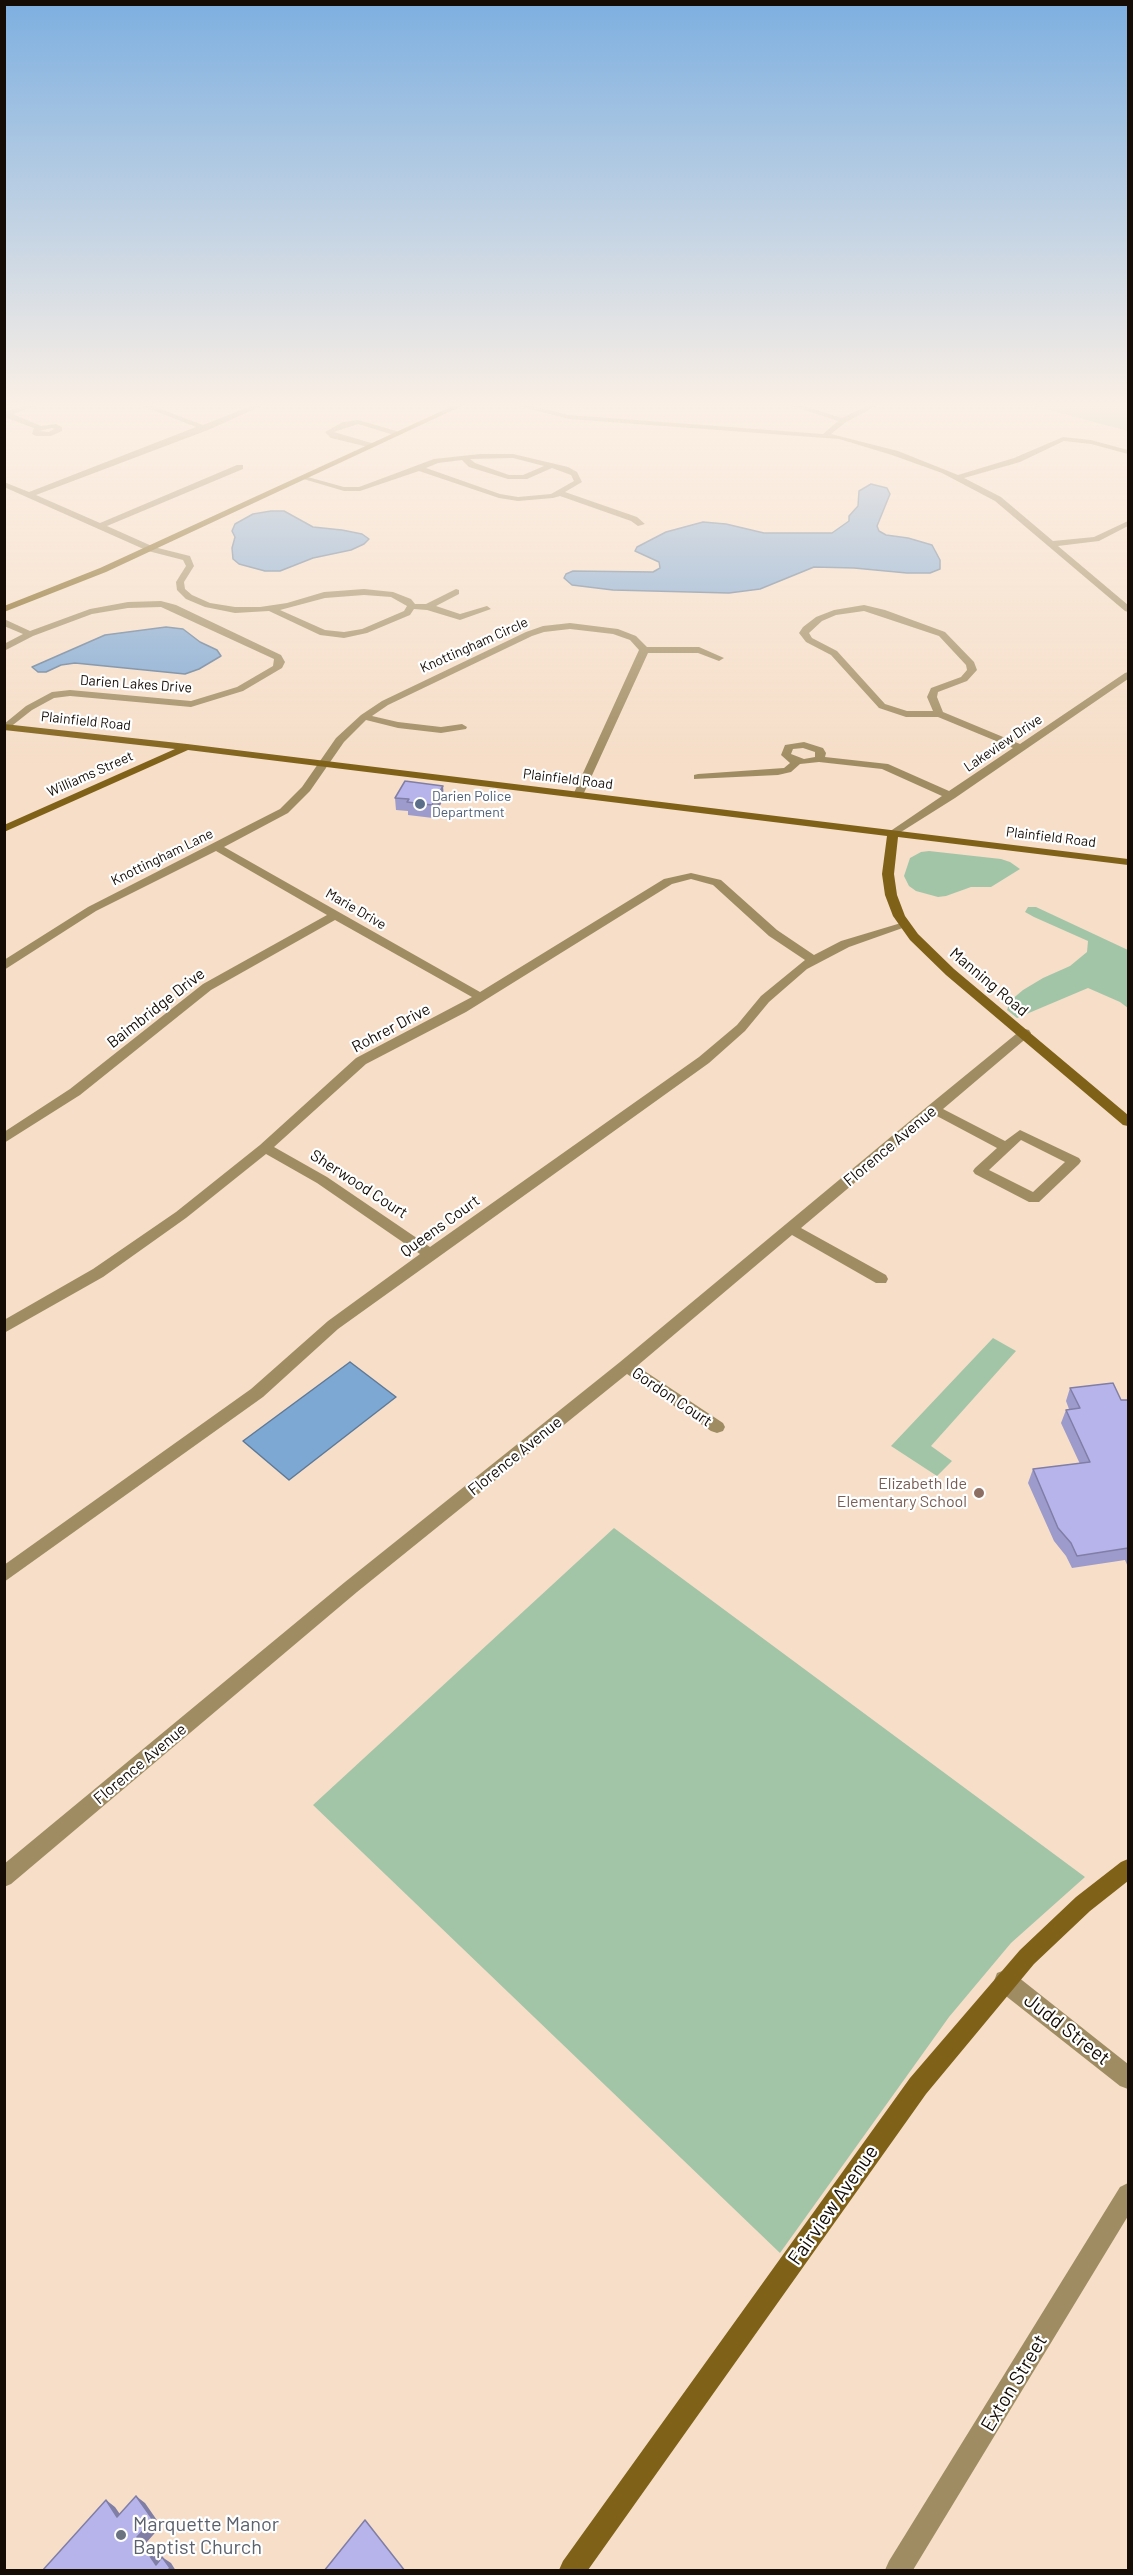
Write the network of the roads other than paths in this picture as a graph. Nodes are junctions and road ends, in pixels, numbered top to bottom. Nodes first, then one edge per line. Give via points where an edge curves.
1 (97, 524) edge
2 (105, 524) edge
3 (205, 524) edge
4 (1029, 524) edge
5 (1126, 524) edge
6 (101, 526) junction
7 (1052, 544) junction
8 (151, 549) junction
9 (456, 592) dead end
10 (412, 606) junction
11 (1126, 606) edge
12 (428, 607) junction
13 (4, 609) edge
14 (271, 609) junction
15 (488, 609) dead end
16 (4, 622) edge
17 (30, 634) junction
18 (4, 648) edge
19 (644, 650) junction
20 (718, 658) dead end
21 (1128, 675) edge
22 (939, 714) junction
23 (364, 717) junction
24 (462, 727) dead end
25 (5, 728) edge
26 (187, 747) junction
27 (1022, 748) junction
28 (819, 759) junction
29 (797, 762) junction
30 (323, 764) junction
31 (698, 777) dead end
32 (578, 795) junction
33 (951, 796) junction
34 (4, 829) edge
35 (893, 834) junction
36 (216, 847) junction
37 (1128, 862) edge
38 (335, 915) junction
39 (904, 926) junction
40 (813, 960) junction
41 (4, 966) edge
42 (480, 997) junction
43 (1025, 1033) junction
44 (933, 1109) junction
45 (1128, 1122) edge
46 (4, 1139) edge
47 (1006, 1147) junction
48 (265, 1148) junction
49 (792, 1229) junction
50 (430, 1254) junction
51 (881, 1279) dead end
52 (4, 1327) edge
53 (626, 1366) junction
54 (717, 1427) dead end
55 (4, 1575) edge
56 (1128, 1869) edge
57 (4, 1877) edge
58 (1005, 1981) junction
59 (1128, 2078) edge
60 (1128, 2194) edge
61 (572, 2571) edge
62 (898, 2571) edge

1 - 6 street
2 - 6 street
3 - 8 street
4 - 7 street
5 - 7 street via 1101,538
6 - 8 street
7 - 11 street
8 - 13 street
8 - 14 street via 183,555 190,561 180,586 189,597 225,609
9 - 12 street
10 - 12 street
10 - 14 street via 393,595 364,592 324,595
10 - 14 street via 407,613 364,631 339,635 323,633
12 - 15 street via 460,618
16 - 17 street
17 - 18 street, Darien Lakes Drive
17 - 25 street, Darien Lakes Drive via 104,609 161,604 279,657 280,662 252,684 203,702 179,704 62,693 41,700
19 - 20 street via 699,650
19 - 23 street, Knottingham Circle via 633,638 615,631 570,626 543,629 408,690
19 - 32 street
21 - 27 street, Lakeview Drive
22 - 22 street via 906,714 882,706 834,653 809,640 806,629 834,613 864,608 942,634 972,667 964,678 934,690 932,697
22 - 27 street
23 - 24 street via 441,730
23 - 30 street, Knottingham Circle
25 - 26 street, Plainfield Road
26 - 30 street, Plainfield Road
26 - 34 street, Williams Street
27 - 33 street, Lakeview Drive
28 - 29 street
28 - 29 street via 821,753 815,747 789,747 786,755
28 - 33 street via 884,766
29 - 31 street via 778,772
30 - 32 street, Plainfield Road
30 - 36 street, Knottingham Lane via 284,811
32 - 35 street, Plainfield Road
33 - 35 street, Lakeview Drive
35 - 37 street, Plainfield Road
35 - 39 street, Manning Road via 889,882
36 - 38 street, Marie Drive
36 - 41 street, Knottingham Lane via 92,909
38 - 42 street, Marie Drive
38 - 46 street, Baimbridge Drive via 200,992 75,1092
39 - 40 street, Queens Court via 860,938
39 - 43 street, Manning Road via 950,972
40 - 42 street, Rohrer Drive via 773,933 717,882 683,876 668,881
40 - 50 street, Queens Court via 765,999 741,1028 704,1060
42 - 48 street, Rohrer Drive via 361,1061
43 - 44 street, Florence Avenue
43 - 45 street, Manning Road
44 - 47 street
44 - 49 street, Florence Avenue
47 - 47 street via 980,1171 1034,1199 1074,1161 1020,1134
48 - 50 street, Sherwood Court via 322,1179
48 - 52 street, Rohrer Drive via 152,1236 98,1273
49 - 51 street
49 - 53 street, Florence Avenue
50 - 55 street, Queens Court via 333,1325 257,1392
53 - 54 street, Gordon Court
53 - 57 street, Florence Avenue via 351,1587
56 - 58 street, Fairview Avenue via 1076,1911
58 - 59 street, Judd Street
58 - 61 street, Fairview Avenue via 918,2086
60 - 62 street, Exton Street

